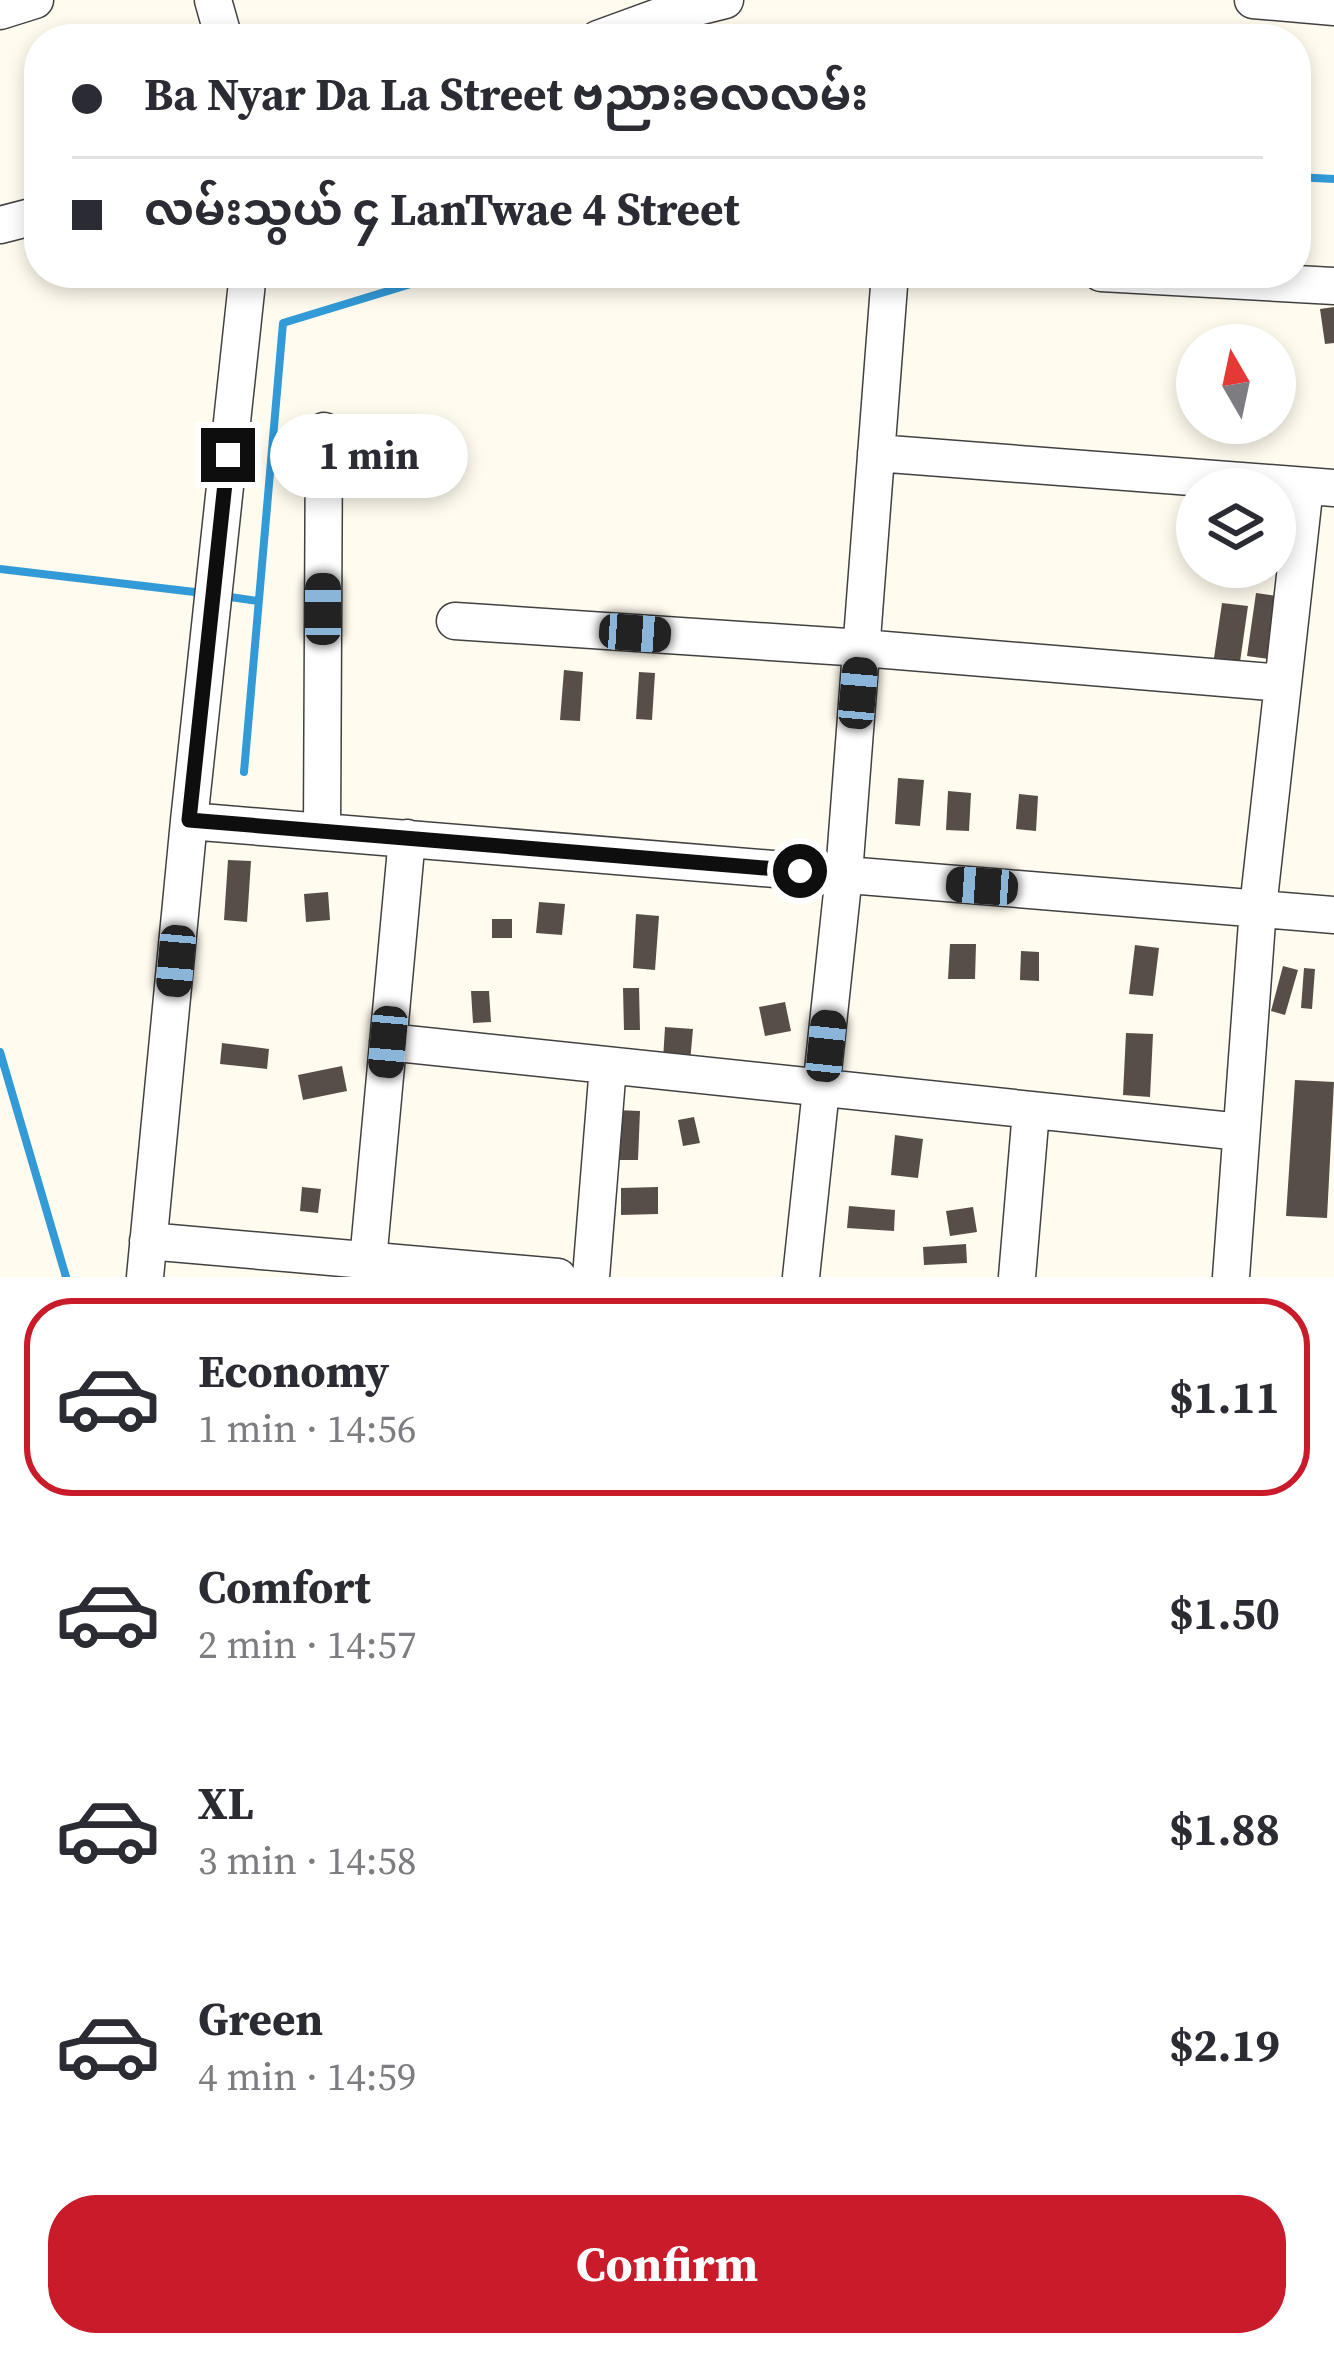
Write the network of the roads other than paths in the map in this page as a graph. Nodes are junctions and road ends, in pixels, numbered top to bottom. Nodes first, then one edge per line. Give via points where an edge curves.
1 (35, 0) edge
2 (725, 0) edge
3 (1253, 0) edge
4 (659, 8) edge
5 (1334, 8) edge
6 (0, 11) edge
7 (628, 24) edge
8 (246, 288) edge
9 (889, 288) edge
10 (324, 431) dead end
11 (876, 453) junction
12 (1319, 487) edge
13 (454, 621) dead end
14 (862, 648) junction
15 (1283, 683) junction
16 (189, 820) junction
17 (322, 831) junction
18 (407, 838) junction
19 (844, 874) junction
20 (1258, 908) junction
21 (1334, 915) edge
22 (388, 1042) junction
23 (608, 1066) junction
24 (821, 1089) junction
25 (1031, 1111) junction
26 (1241, 1132) junction
27 (146, 1259) edge
28 (368, 1261) junction
29 (558, 1277) edge
30 (591, 1277) edge
31 (801, 1277) edge
32 (1017, 1277) edge
33 (1231, 1277) edge

1 - 6 street
2 - 4 street
3 - 5 street
4 - 7 street
8 - 16 street
9 - 11 street
10 - 17 street
11 - 12 street
11 - 14 street
12 - 15 street
13 - 14 street
14 - 15 street
14 - 19 street
15 - 20 street
16 - 17 street
16 - 27 street
17 - 18 street
18 - 19 street
18 - 22 street
19 - 20 street
19 - 24 street
20 - 21 street
20 - 26 street
22 - 23 street
22 - 28 street
23 - 24 street
23 - 30 street
24 - 25 street
24 - 31 street
25 - 26 street
25 - 32 street
26 - 33 street
27 - 28 street
28 - 29 street

